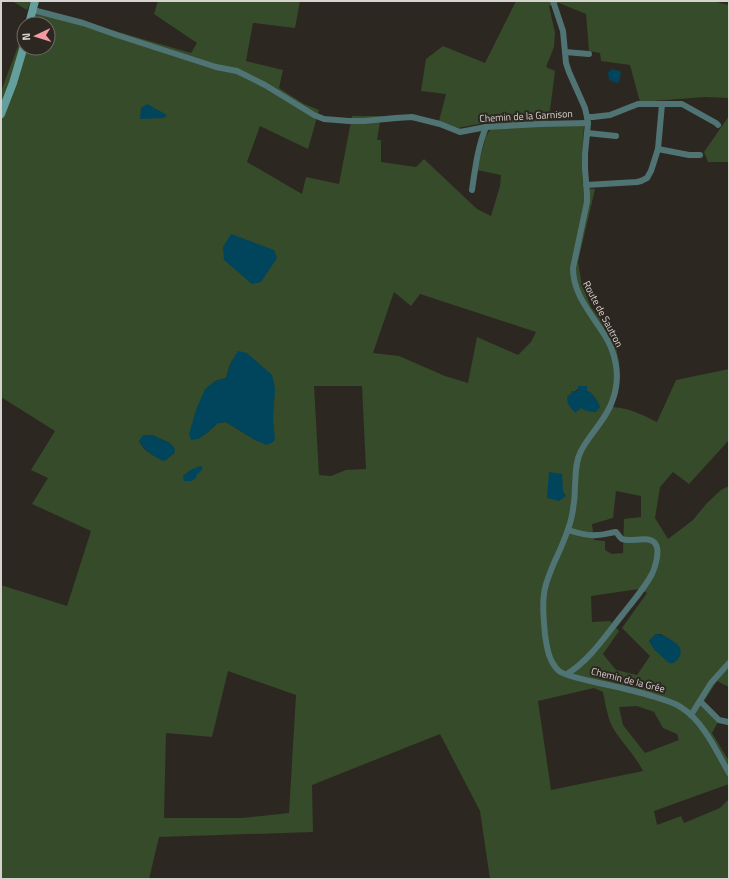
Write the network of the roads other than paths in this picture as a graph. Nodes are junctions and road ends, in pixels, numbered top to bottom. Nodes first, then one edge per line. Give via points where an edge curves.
1 (35, 1) edge
2 (553, 1) edge
3 (33, 10) junction
4 (31, 16) edge
5 (565, 52) junction
6 (589, 54) dead end
7 (21, 56) edge
8 (662, 104) junction
9 (1, 114) edge
10 (588, 120) junction
11 (718, 125) dead end
12 (486, 127) junction
13 (587, 133) junction
14 (616, 136) dead end
15 (658, 149) junction
16 (700, 155) dead end
17 (586, 185) junction
18 (472, 190) dead end
19 (568, 530) junction
20 (729, 663) edge
21 (560, 672) joint
22 (567, 674) junction
23 (700, 701) junction
24 (691, 715) junction
25 (728, 722) dead end
26 (729, 773) edge

1 - 3 main road
2 - 5 street, Route de Sautron via 563,31
3 - 4 main road
3 - 12 street, Chemin de la Garnison via 216,67 237,71 324,119 349,121 412,117 460,132
5 - 6 street
5 - 10 street, Route de Sautron via 569,72
7 - 9 main road
8 - 10 street, Chemin de la Garnison via 638,104
8 - 11 street, Chemin de la Garnison via 682,104
8 - 15 street
10 - 12 street, Chemin de la Garnison
10 - 13 street, Route de Sautron
12 - 18 street via 477,158
13 - 14 street
13 - 17 street, Route de Sautron
15 - 16 street
15 - 17 street via 651,171 641,182
17 - 19 street, Route de Sautron via 587,202 573,276 582,300 609,343 615,359 617,378 613,400 578,459 572,516
19 - 21 street, Route de Sautron via 547,580 543,610 546,646 553,665
19 - 22 street via 592,536 616,532 623,539 653,541 658,550 655,568 644,587 588,657
20 - 23 street via 711,683
21 - 22 street, Chemin de la Grée
22 - 24 street, Chemin de la Grée via 667,700 682,707
23 - 24 street
23 - 25 street via 719,720
24 - 26 street, Chemin de la Grée via 714,745

